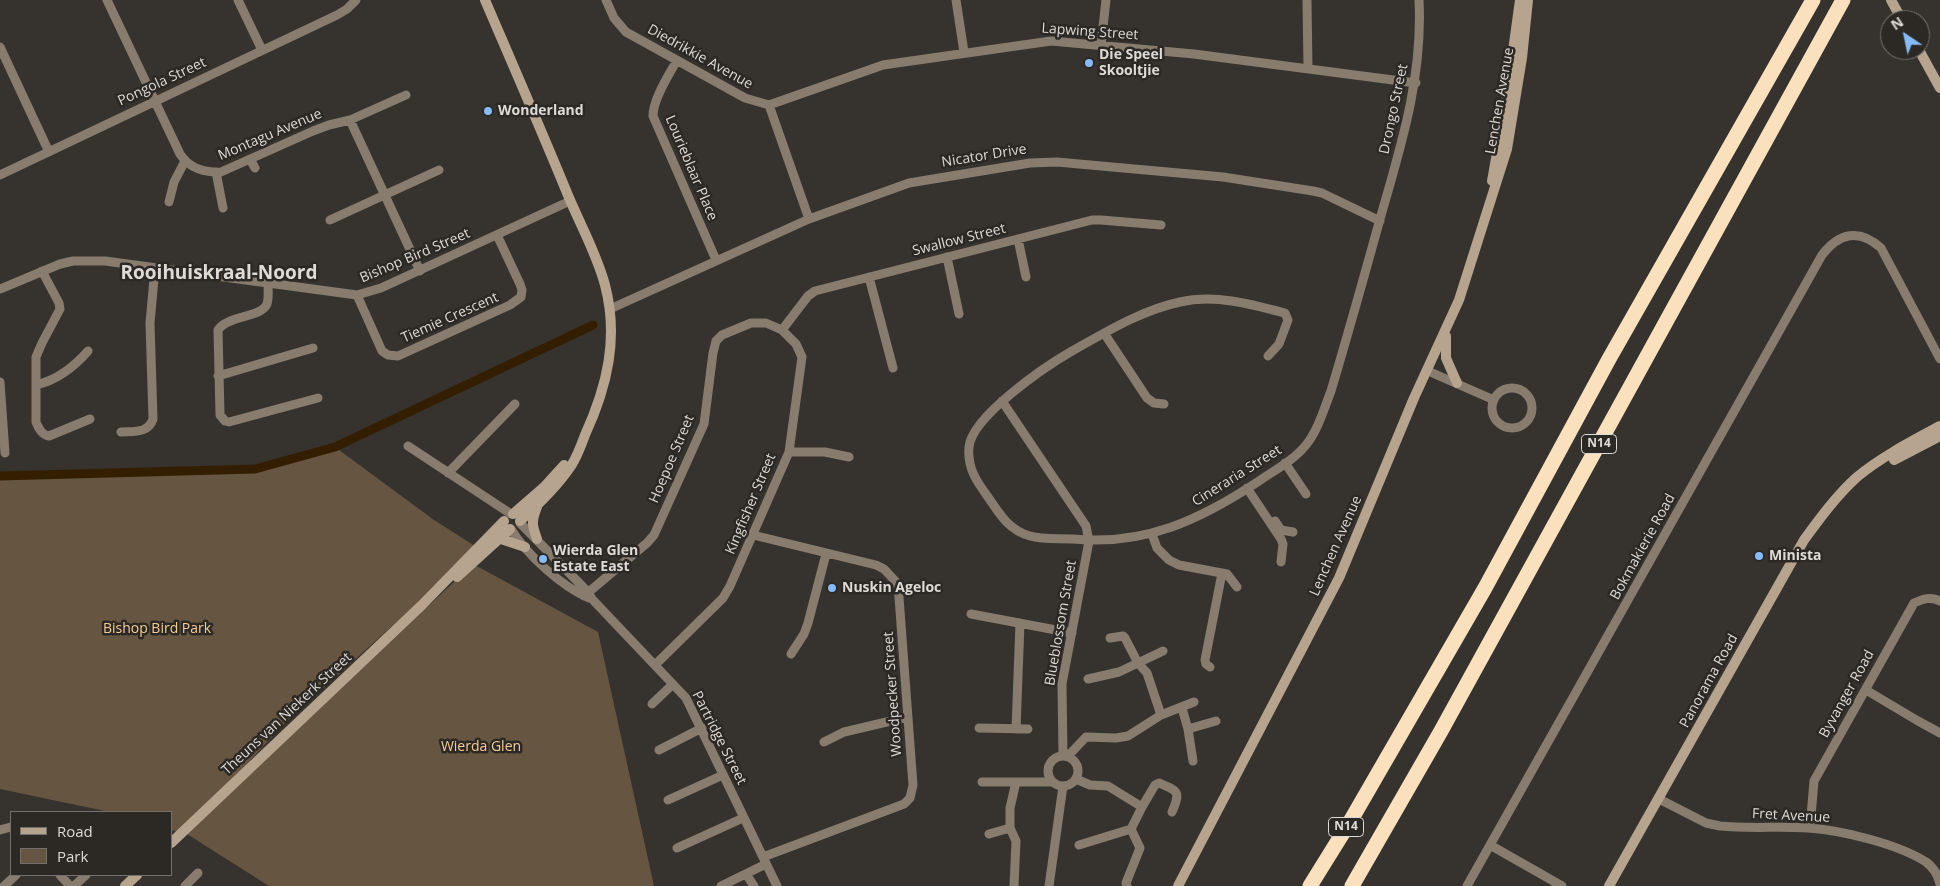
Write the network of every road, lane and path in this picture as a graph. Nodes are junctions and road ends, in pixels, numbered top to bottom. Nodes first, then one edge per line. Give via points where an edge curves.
1 (108, 0) edge
2 (238, 0) edge
3 (356, 0) edge
4 (485, 0) edge
5 (606, 0) edge
6 (956, 0) edge
7 (1106, 0) edge
8 (1307, 0) edge
9 (1419, 0) edge
10 (1520, 0) edge
11 (1528, 0) edge
12 (1813, 0) edge
13 (1843, 0) edge
14 (1101, 45) junction
15 (0, 47) edge
16 (262, 50) junction
17 (964, 52) junction
18 (677, 60) junction
19 (1925, 60) edge
20 (1308, 68) junction
21 (1416, 83) junction
22 (1940, 88) edge
23 (406, 95) dead end
24 (156, 100) junction
25 (770, 105) junction
26 (350, 120) junction
27 (49, 152) junction
28 (250, 159) junction
29 (185, 161) junction
30 (255, 168) dead end
31 (439, 170) dead end
32 (216, 172) junction
33 (0, 175) edge
34 (384, 196) junction
35 (570, 201) junction
36 (169, 202) dead end
37 (1488, 204) junction
38 (223, 208) dead end
39 (809, 219) junction
40 (330, 220) dead end
41 (1380, 221) junction
42 (1161, 225) dead end
43 (497, 235) junction
44 (1018, 239) junction
45 (947, 257) junction
46 (716, 260) junction
47 (155, 268) junction
48 (42, 271) junction
49 (420, 271) junction
50 (869, 277) junction
51 (1026, 277) dead end
52 (268, 283) junction
53 (0, 290) edge
54 (357, 296) junction
55 (610, 309) junction
56 (959, 314) dead end
57 (782, 330) junction
58 (1447, 330) junction
59 (1104, 334) junction
60 (313, 348) dead end
61 (88, 351) dead end
62 (1268, 356) dead end
63 (1940, 359) edge
64 (893, 368) dead end
65 (1428, 371) junction
66 (218, 376) junction
67 (0, 382) edge
68 (1457, 383) junction
69 (36, 385) junction
70 (318, 398) dead end
71 (1494, 400) junction
72 (1002, 401) junction
73 (515, 404) dead end
74 (1164, 404) dead end
75 (90, 419) dead end
76 (1940, 426) edge
77 (121, 432) dead end
78 (1940, 436) edge
79 (408, 446) dead end
80 (578, 452) junction
81 (789, 452) junction
82 (4, 453) dead end
83 (849, 457) dead end
84 (1285, 463) junction
85 (448, 473) junction
86 (1249, 487) junction
87 (1306, 494) dead end
88 (1841, 495) junction
89 (539, 502) junction
90 (512, 521) junction
91 (1086, 526) junction
92 (1293, 532) dead end
93 (1152, 534) junction
94 (753, 535) junction
95 (501, 539) junction
96 (1074, 540) junction
97 (539, 542) junction
98 (1089, 542) junction
99 (528, 550) junction
100 (826, 554) junction
101 (1281, 562) dead end
102 (1222, 573) junction
103 (1237, 587) dead end
104 (588, 595) junction
105 (1940, 600) edge
106 (422, 605) junction
107 (971, 614) dead end
108 (1020, 623) junction
109 (1072, 633) junction
110 (1110, 638) dead end
111 (1163, 652) dead end
112 (791, 654) dead end
113 (1138, 663) junction
114 (656, 664) junction
115 (1210, 667) dead end
116 (1088, 679) dead end
117 (673, 684) junction
118 (1866, 690) junction
119 (1194, 702) dead end
120 (652, 704) dead end
121 (1182, 708) junction
122 (1161, 715) junction
123 (908, 716) junction
124 (1216, 721) dead end
125 (702, 728) junction
126 (979, 728) dead end
127 (1016, 729) junction
128 (1028, 729) dead end
129 (1188, 729) junction
130 (1940, 733) edge
131 (824, 742) dead end
132 (659, 750) dead end
133 (1066, 756) junction
134 (1193, 761) dead end
135 (723, 775) junction
136 (1076, 778) junction
137 (982, 782) dead end
138 (1016, 782) junction
139 (1053, 782) junction
140 (1063, 786) junction
141 (1659, 799) junction
142 (668, 800) dead end
143 (1142, 807) junction
144 (1172, 812) dead end
145 (743, 818) junction
146 (1010, 828) junction
147 (1810, 828) junction
148 (1131, 829) junction
149 (989, 834) dead end
150 (172, 842) edge
151 (1079, 845) dead end
152 (1490, 845) junction
153 (677, 848) dead end
154 (764, 860) junction
155 (198, 873) dead end
156 (746, 874) junction
157 (15, 876) edge
158 (61, 876) edge
159 (85, 876) edge
160 (136, 876) edge
161 (1940, 884) edge
162 (1124, 885) edge
163 (4, 886) edge
164 (70, 886) edge
165 (74, 886) edge
166 (125, 886) edge
167 (185, 886) edge
168 (721, 886) edge
169 (754, 886) edge
170 (777, 886) edge
171 (1014, 886) edge
172 (1049, 886) edge
173 (1178, 886) edge
174 (1310, 886) edge
175 (1352, 886) edge
176 (1467, 886) edge
177 (1562, 886) edge
178 (1609, 886) edge

1 - 24 street
2 - 16 street
3 - 16 street, Pongola Street via 347,10
4 - 35 street, Theuns van Niekerk Street
5 - 18 street, Diedrikkie Avenue via 614,18 626,32
6 - 17 street
7 - 14 street
8 - 20 street
9 - 21 street, Drongo Street via 1420,48
10 - 37 street, Lenchen Avenue
11 - 37 street, Lenchen Avenue via 1507,149
12 - 174 highway, N14 via 1614,350 1485,588
13 - 175 highway, N14 via 1441,731
14 - 17 street, Lapwing Street via 1042,41
14 - 20 street, Lapwing Street
15 - 27 street
16 - 24 street, Pongola Street
17 - 25 street, Lapwing Street via 882,65
18 - 25 street, Diedrikkie Avenue via 745,98
18 - 46 street, Lourieblaar Place via 656,102 653,116
19 - 22 street
20 - 21 street, Lapwing Street
21 - 41 street, Drongo Street
23 - 26 street, Montagu Avenue
24 - 27 street, Pongola Street
24 - 29 street
25 - 39 street
26 - 28 street, Montagu Avenue via 329,125
26 - 34 street
27 - 33 street, Pongola Street
28 - 30 street
28 - 32 street, Montagu Avenue
29 - 32 street, Montagu Avenue via 201,170
29 - 36 street via 174,182
31 - 34 street
32 - 38 street
34 - 40 street
34 - 49 street
35 - 43 street, Bishop Bird Street
35 - 55 street, Theuns van Niekerk Street via 599,264
37 - 58 street, Lenchen Avenue via 1470,270
39 - 41 street, Nicator Drive via 909,183 1030,162 1057,162 1223,177 1295,188 1322,193
39 - 46 street, Nicator Drive
41 - 84 street, Cineraria Street via 1322,415 1306,444
42 - 44 street, Swallow Street via 1092,220
43 - 49 street, Bishop Bird Street
43 - 54 street, Tiemie Crescent via 520,284 521,297 398,356 382,351
44 - 45 street, Swallow Street
44 - 51 street
45 - 50 street, Swallow Street
45 - 56 street
46 - 55 street, Nicator Drive
47 - 48 street, Bishop Bird Street via 88,260 73,261
47 - 52 street, Bishop Bird Street
47 - 77 street via 150,322 153,419 144,431
48 - 53 street, Bishop Bird Street
48 - 69 street via 60,309 38,352
49 - 54 street, Bishop Bird Street
50 - 57 street, Swallow Street via 811,293
50 - 64 street
52 - 54 street, Bishop Bird Street
52 - 66 street via 267,302 262,310 225,322 218,330
55 - 80 street, Theuns van Niekerk Street via 612,345 608,373 597,410
57 - 81 street, Kingfisher Street via 796,344 802,357
57 - 104 street, Hoepoe Street via 758,321 722,335 716,341 704,424 654,535
58 - 65 street, Lenchen Avenue
58 - 68 street via 1446,358
59 - 62 street, Cineraria Street via 1148,312 1182,301 1235,301 1287,315 1281,341
59 - 72 street, Cineraria Street via 1050,363
59 - 74 street via 1147,398
60 - 66 street
61 - 69 street via 75,366 47,383
63 - 152 street, Bokmakierie Road via 1882,248 1855,235 1843,236 1831,243
65 - 68 street
65 - 173 street, Lenchen Avenue via 1339,578
66 - 70 street via 219,409 225,421
67 - 82 street
68 - 71 street
69 - 75 street via 36,422 44,435 54,435
71 - 71 street via 1505,390 1520,390 1531,400 1531,415 1520,427 1505,427 1494,416
72 - 91 street, Blueblossom Street
72 - 96 street, Cineraria Street via 972,436 970,468 974,476 1010,527 1032,537
73 - 85 street
76 - 88 street, Panorama Road via 1874,465
78 - 88 street, Panorama Road via 1878,469
79 - 85 street
80 - 89 street, Theuns van Niekerk Street via 566,473
80 - 90 street, Theuns van Niekerk Street
81 - 83 street via 825,452
81 - 94 street, Kingfisher Street
84 - 86 street, Cineraria Street
84 - 87 street
85 - 90 street
86 - 92 street via 1281,530
86 - 93 street, Cineraria Street via 1202,516
86 - 101 street via 1282,539
88 - 141 street, Panorama Road via 1804,540
89 - 90 street, Theuns van Niekerk Street
89 - 97 street via 532,521
90 - 95 street, Theuns van Niekerk Street
90 - 97 street, Partridge Street
90 - 99 street, Partridge Street
90 - 106 street, Theuns van Niekerk Street
91 - 96 street
91 - 98 street, Blueblossom Street
93 - 98 street, Cineraria Street
93 - 102 street via 1157,548 1169,560
94 - 100 street, Woodpecker Street
94 - 114 street, Kingfisher Street via 723,598
95 - 99 street
95 - 106 street, Theuns van Niekerk Street
96 - 98 street, Cineraria Street
97 - 99 street
97 - 104 street, Partridge Street
98 - 109 street, Blueblossom Street
99 - 104 street, Partridge Street via 552,575
100 - 112 street via 808,623
100 - 123 street, Woodpecker Street via 876,565 888,572 898,584
102 - 103 street via 1229,576
102 - 115 street via 1205,660
104 - 114 street, Partridge Street
105 - 118 street, Byvanger Road via 1922,599 1914,603
106 - 150 street, Theuns van Niekerk Street
107 - 108 street
108 - 109 street
108 - 127 street
109 - 133 street, Blueblossom Street via 1062,684
110 - 113 street via 1124,637
111 - 113 street
113 - 116 street via 1119,672
113 - 122 street via 1147,673
114 - 117 street, Partridge Street
117 - 120 street
117 - 125 street, Partridge Street via 686,698
118 - 130 street
118 - 147 street, Byvanger Road via 1814,781
119 - 121 street
121 - 122 street
121 - 129 street
122 - 133 street via 1128,736 1086,737
123 - 131 street via 844,732
123 - 154 street, Woodpecker Street via 913,785 910,798 904,804
124 - 129 street
125 - 132 street
125 - 135 street, Partridge Street
126 - 127 street
127 - 128 street
129 - 134 street
133 - 136 street, Blueblossom Street via 1076,763
133 - 139 street via 1050,763 1048,773
135 - 142 street
135 - 145 street, Partridge Street
136 - 140 street
136 - 143 street via 1090,785 1110,787
137 - 138 street
138 - 139 street
138 - 146 street via 1010,808
139 - 140 street
140 - 172 street
141 - 147 street, Fret Avenue via 1706,823 1720,826
141 - 178 street, Panorama Road
143 - 144 street via 1159,783 1178,794
143 - 148 street
145 - 153 street
145 - 154 street, Partridge Street
146 - 149 street
146 - 171 street via 1016,841
147 - 161 street, Fret Avenue via 1862,837 1902,851 1925,861
148 - 151 street
148 - 162 street via 1140,848
152 - 176 street, Bokmakierie Road
152 - 177 street
154 - 156 street, Woodpecker Street
154 - 170 street, Partridge Street
155 - 167 street
156 - 168 street, Woodpecker Street
156 - 169 street
157 - 163 street
158 - 164 street
159 - 165 street
160 - 166 street

